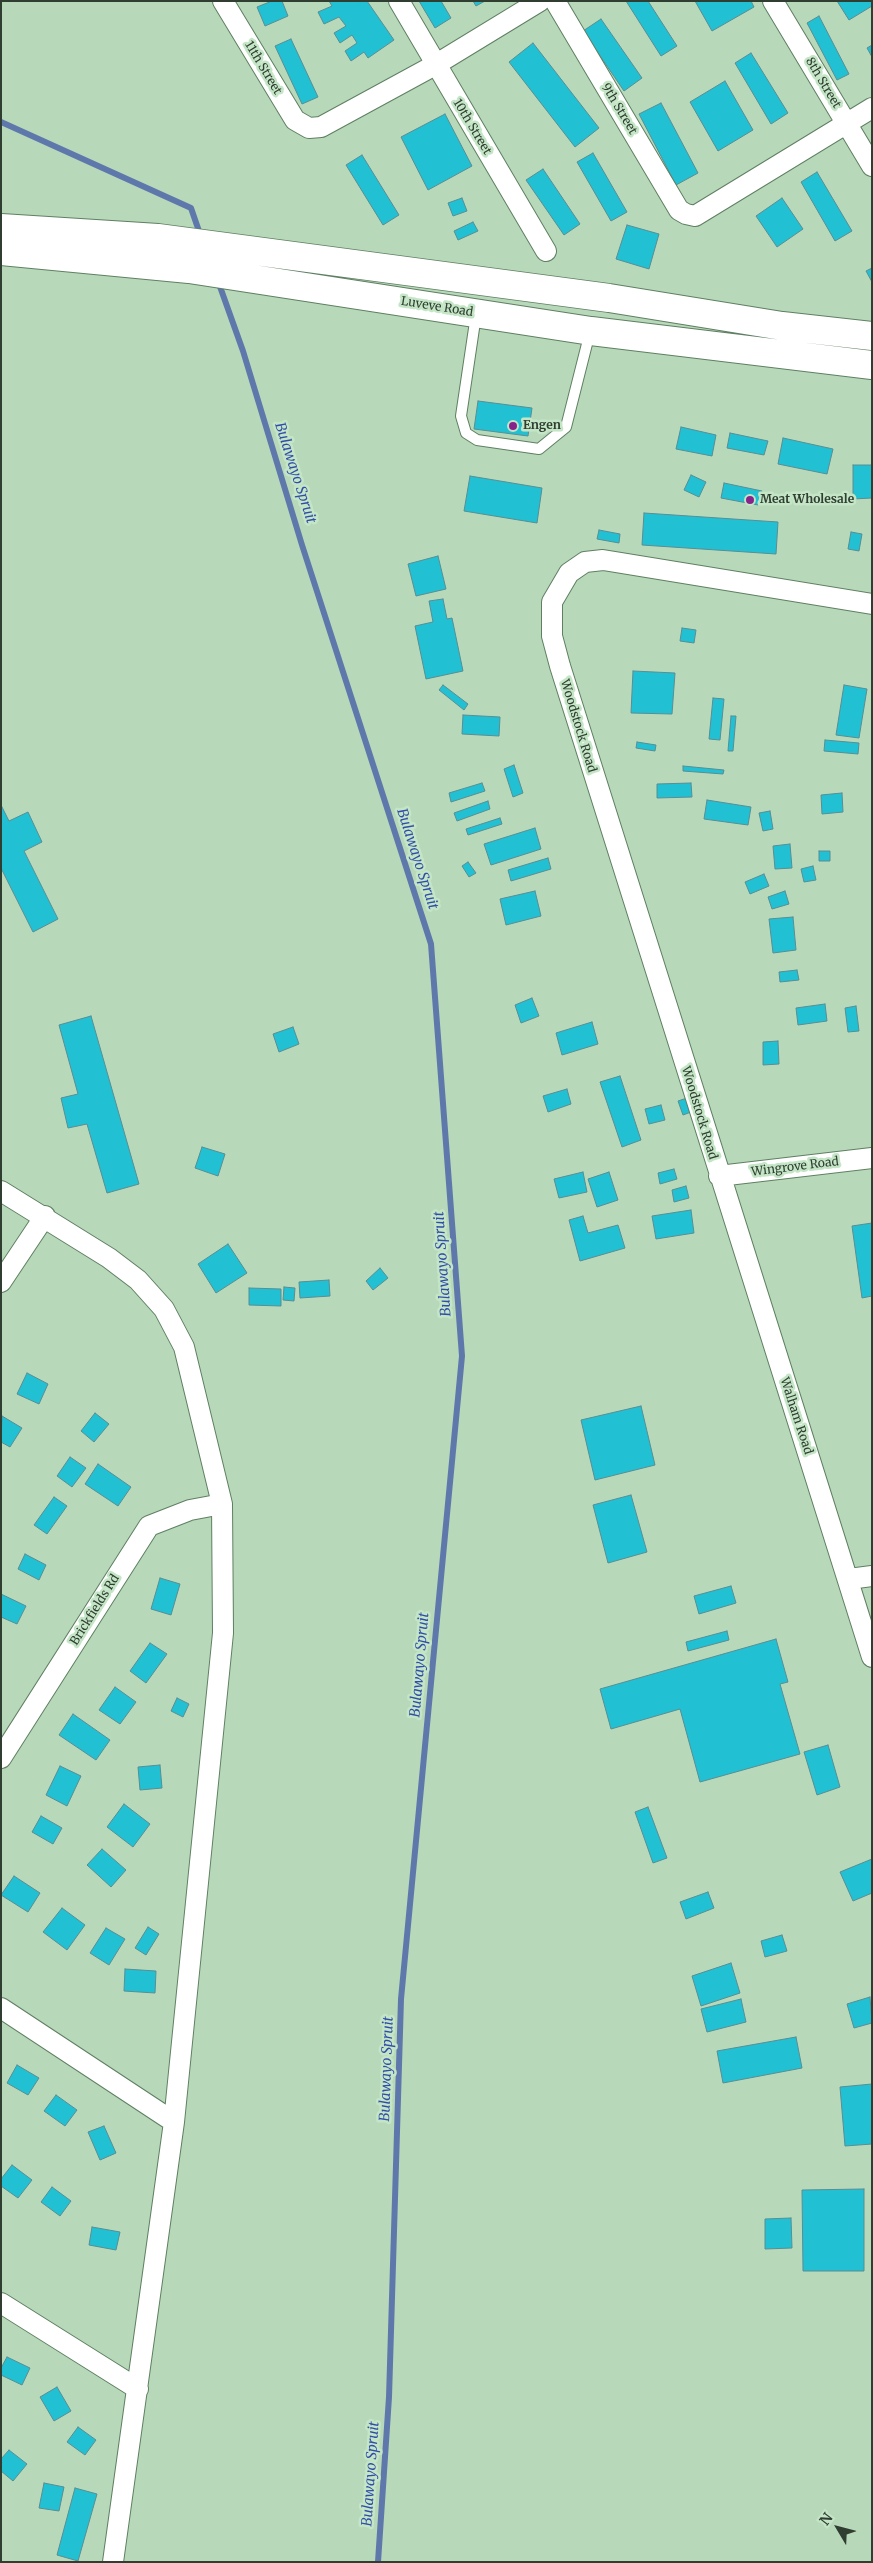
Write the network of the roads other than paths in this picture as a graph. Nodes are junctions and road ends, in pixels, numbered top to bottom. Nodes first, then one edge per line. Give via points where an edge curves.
1 (223, 1) edge
2 (399, 1) edge
3 (540, 1) edge
4 (555, 1) edge
5 (776, 2) edge
6 (436, 65) junction
7 (872, 108) edge
8 (847, 124) junction
9 (872, 166) edge
10 (1, 228) edge
11 (1, 251) edge
12 (546, 251) dead end
13 (476, 313) junction
14 (591, 331) junction
15 (872, 336) edge
16 (872, 365) edge
17 (872, 604) edge
18 (872, 1158) edge
19 (718, 1176) junction
20 (1, 1191) edge
21 (45, 1216) junction
22 (1, 1282) edge
23 (222, 1504) junction
24 (872, 1576) edge
25 (849, 1579) junction
26 (872, 1657) edge
27 (1, 1758) edge
28 (1, 2008) edge
29 (174, 2122) junction
30 (1, 2303) edge
31 (138, 2389) junction
32 (113, 2562) edge

1 - 6 street, 11th Street via 295,120 309,128 321,127
2 - 6 street, 10th Street
3 - 6 street
4 - 8 street, 9th Street via 679,210 686,214 695,216
5 - 8 street, 8th Street
6 - 12 street, 10th Street
7 - 8 street
8 - 9 street, 8th Street
10 - 15 street via 158,238
11 - 13 street, Luveve Road via 189,269
13 - 14 street, Luveve Road
13 - 14 lane via 461,416 466,434 477,440 539,449 566,427
14 - 16 street, Luveve Road
17 - 19 street, Woodstock Road via 603,560 585,562 569,573 552,602 552,636 560,666
18 - 19 street, Wingrove Road
19 - 25 street, Walham Road
20 - 21 street
21 - 22 street
21 - 23 street via 138,1280 164,1309 184,1347
23 - 27 street, Brickfields Rd via 190,1510 149,1526
23 - 29 street via 223,1633
24 - 25 street
25 - 26 street, Walham Road
28 - 29 street
29 - 31 street
30 - 31 street
31 - 32 street

